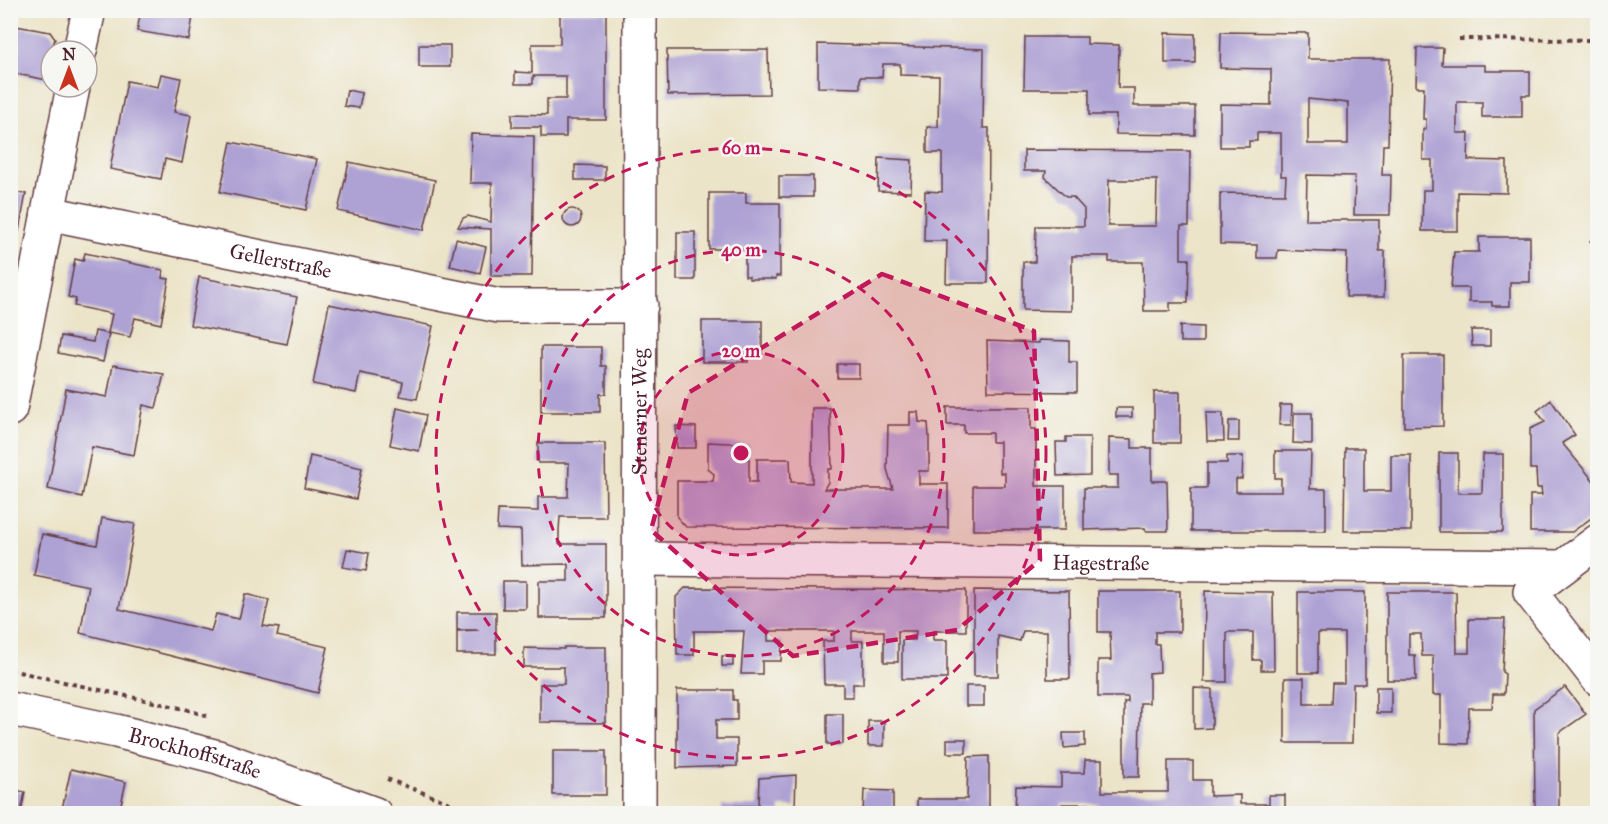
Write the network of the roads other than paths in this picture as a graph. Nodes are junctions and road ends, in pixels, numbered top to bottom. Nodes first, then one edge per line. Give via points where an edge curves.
1 (89, 10) edge
2 (640, 10) edge
3 (83, 39) edge
4 (71, 99) edge
5 (48, 213) junction
6 (641, 306) junction
7 (10, 409) edge
8 (1598, 541) edge
9 (641, 559) junction
10 (1563, 567) junction
11 (1598, 679) edge
12 (10, 709) edge
13 (375, 813) edge
14 (639, 813) edge

1 - 3 street
2 - 6 street, Stenerner Weg
4 - 5 street
5 - 6 street, Gellerstraße via 500,306
5 - 7 street
6 - 9 street, Stenerner Weg
8 - 10 street
9 - 10 street, Hagestraße
9 - 14 street, Stenerner Weg
10 - 11 street via 1530,592
12 - 13 street, Brockhoffstraße via 218,758

